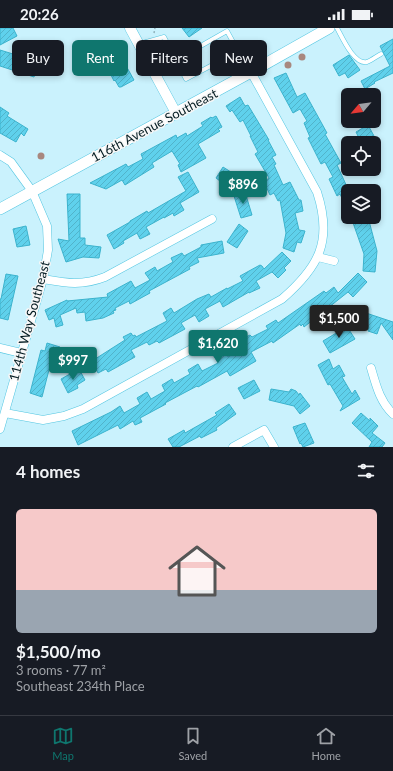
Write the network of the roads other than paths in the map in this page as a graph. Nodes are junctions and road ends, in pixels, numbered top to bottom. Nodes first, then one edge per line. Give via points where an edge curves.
1 (130, 28) edge
2 (329, 28) edge
3 (337, 28) edge
4 (137, 40) edge
5 (153, 40) edge
6 (166, 40) edge
7 (211, 40) edge
8 (232, 40) edge
9 (381, 54) dead end
10 (267, 64) edge
11 (156, 76) edge
12 (245, 76) edge
13 (250, 76) edge
14 (176, 113) junction
15 (0, 155) edge
16 (32, 191) junction
17 (0, 209) edge
18 (212, 219) dead end
19 (318, 257) junction
20 (334, 261) dead end
21 (43, 279) junction
22 (0, 348) edge
23 (22, 353) junction
24 (371, 368) dead end
25 (5, 413) junction
26 (393, 414) edge
27 (0, 429) edge
28 (233, 447) edge
29 (274, 447) edge

1 - 4 street
2 - 10 main road, 116th Avenue Southeast
3 - 9 lane via 357,60 367,62
5 - 6 lane via 164,37
7 - 8 lane via 227,31
11 - 14 street
12 - 14 main road, 116th Avenue Southeast
13 - 19 street via 317,192 324,221
14 - 16 main road, 116th Avenue Southeast
15 - 16 street, 114th Way Southeast via 11,162
16 - 17 main road, 116th Avenue Southeast
16 - 21 street, 114th Way Southeast via 47,226 48,250
18 - 21 street via 93,282 72,284
19 - 20 street
19 - 25 street via 298,285 282,299 83,409 43,420
21 - 23 street, 114th Way Southeast
22 - 23 street
23 - 25 street, 114th Way Southeast
24 - 26 street via 378,390
25 - 27 street, 114th Way Southeast
28 - 29 street via 264,430

